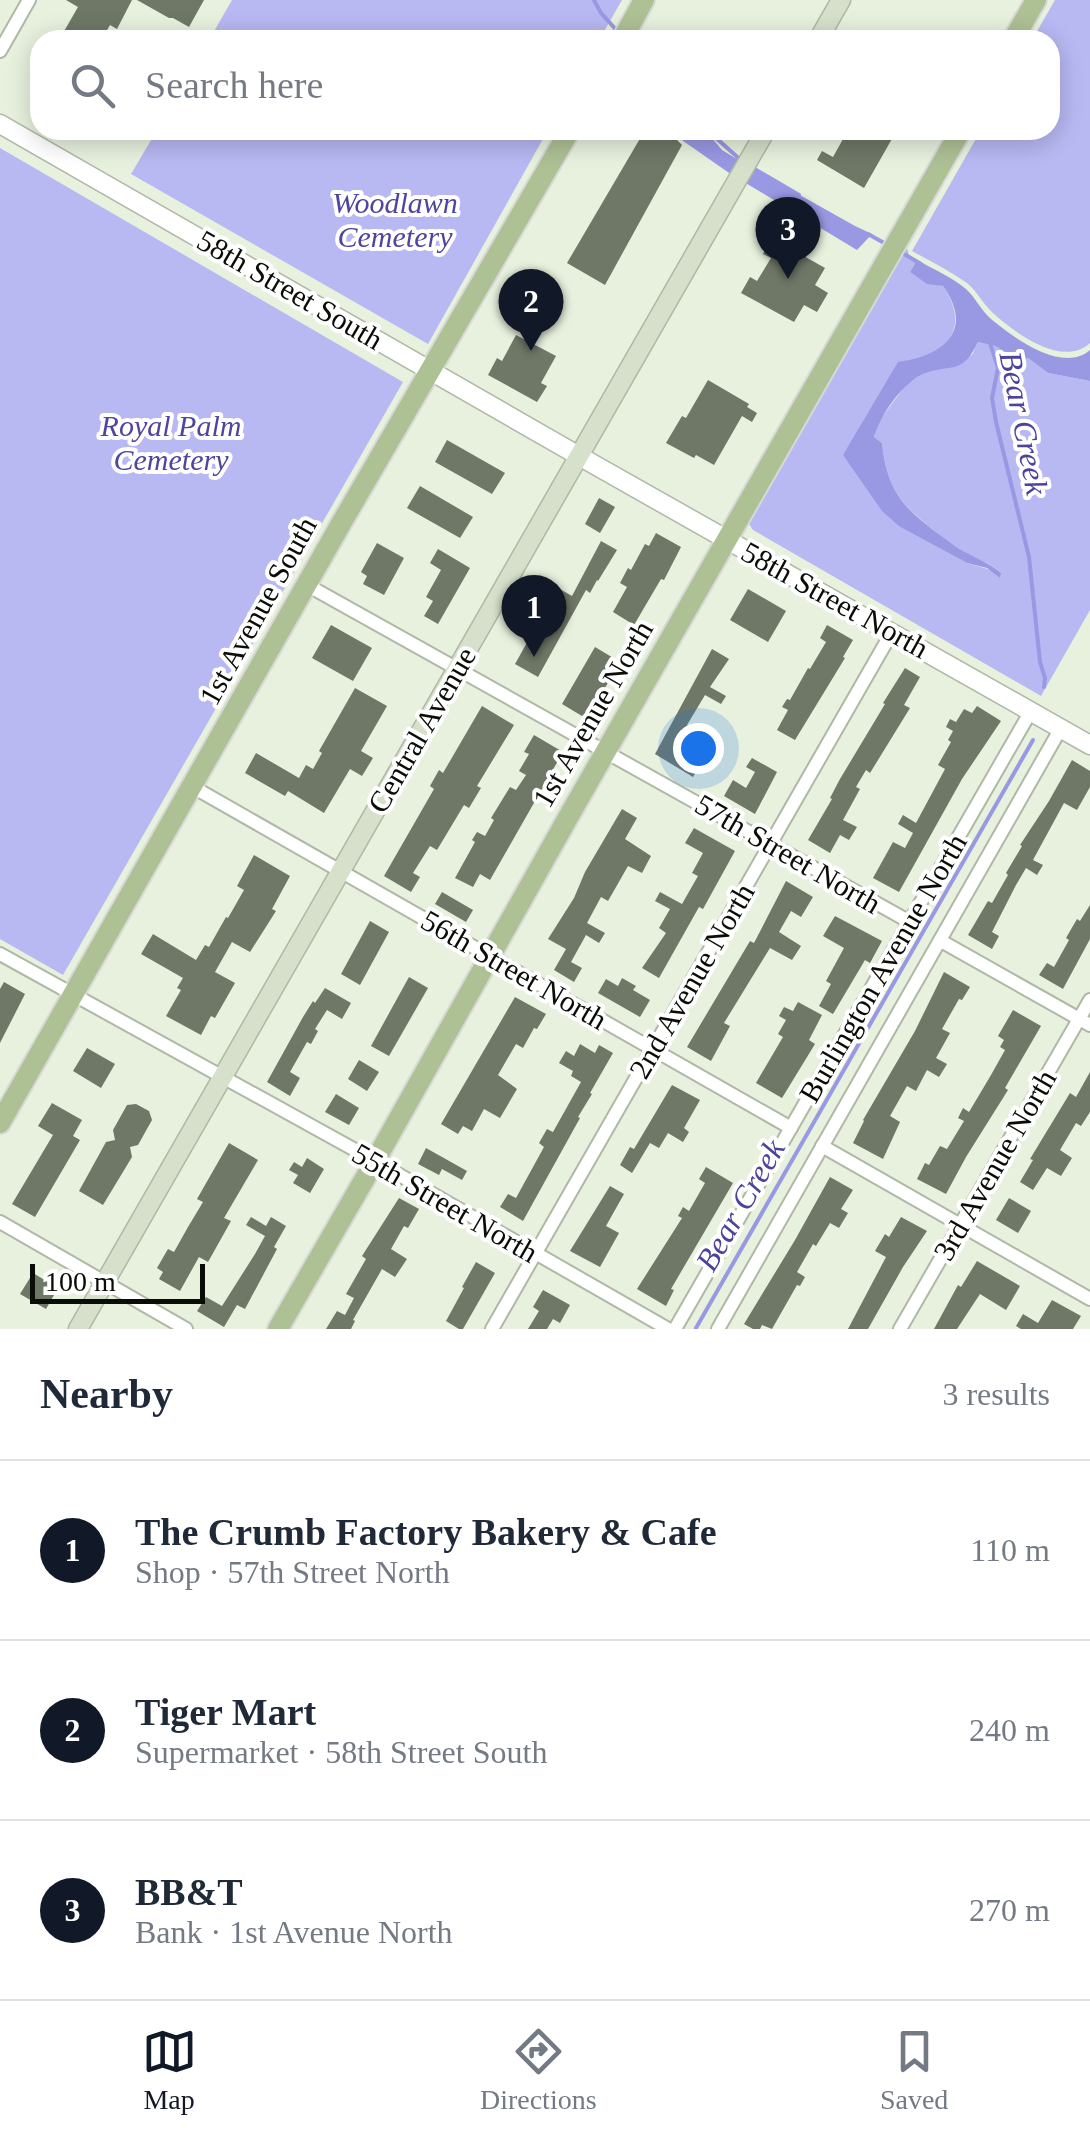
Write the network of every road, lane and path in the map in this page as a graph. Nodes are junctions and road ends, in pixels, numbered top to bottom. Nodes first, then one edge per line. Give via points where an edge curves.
1 (29, 0) edge
2 (841, 0) edge
3 (1036, 0) edge
4 (824, 30) edge
5 (1019, 30) edge
6 (0, 52) edge
7 (0, 124) edge
8 (564, 140) edge
9 (760, 140) edge
10 (956, 140) edge
11 (430, 370) junction
12 (579, 456) junction
13 (728, 540) junction
14 (307, 585) junction
15 (892, 632) junction
16 (457, 668) junction
17 (1031, 711) junction
18 (1060, 728) junction
19 (1090, 745) edge
20 (606, 751) junction
21 (193, 787) junction
22 (771, 842) junction
23 (340, 872) junction
24 (910, 922) junction
25 (941, 940) junction
26 (0, 954) edge
27 (489, 956) junction
28 (73, 996) junction
29 (1090, 1000) edge
30 (1085, 1022) edge
31 (652, 1050) junction
32 (223, 1077) junction
33 (0, 1123) edge
34 (792, 1128) junction
35 (822, 1146) junction
36 (375, 1162) junction
37 (0, 1222) edge
38 (960, 1225) junction
39 (534, 1254) junction
40 (105, 1282) junction
41 (1090, 1299) edge
42 (78, 1329) edge
43 (186, 1329) edge
44 (278, 1329) edge
45 (492, 1329) edge
46 (671, 1329) edge
47 (718, 1329) edge
48 (900, 1329) edge

1 - 6 street
2 - 4 main road
3 - 5 main road
7 - 11 street, 58th Street South
8 - 11 main road, 1st Avenue South
9 - 12 main road, Central Avenue
10 - 13 main road, 1st Avenue North
11 - 12 street, 58th Street South
11 - 14 main road, 1st Avenue South
12 - 13 street, 58th Street North
12 - 16 main road, Central Avenue
13 - 15 street, 58th Street North
13 - 20 main road, 1st Avenue North
14 - 16 street, 57th Street North
14 - 21 main road, 1st Avenue South
15 - 17 street, 58th Street North
15 - 22 street, 2nd Avenue North
16 - 20 street, 57th Street North
16 - 23 main road, Central Avenue
17 - 18 street, 58th Street North
17 - 24 street, Burlington Avenue North
18 - 19 street, 58th Street North
18 - 25 street, Burlington Avenue North
20 - 22 street, 57th Street North
20 - 27 main road, 1st Avenue North
21 - 23 street, 56th Street North
21 - 28 main road, 1st Avenue South
22 - 24 street, 57th Street North
22 - 31 street, 2nd Avenue North
23 - 27 street, 56th Street North
23 - 32 main road, Central Avenue
24 - 34 street, Burlington Avenue North
25 - 30 street
25 - 35 street, Burlington Avenue North
26 - 28 street, 55th Street North
27 - 31 street, 56th Street North
27 - 36 main road, 1st Avenue North
28 - 32 street, 55th Street North
28 - 33 main road, 1st Avenue South
29 - 30 street, 3rd Avenue North
30 - 38 street, 3rd Avenue North
31 - 34 street, 56th Street North
31 - 39 street, 2nd Avenue North
32 - 36 street, 55th Street North
32 - 40 main road, Central Avenue
34 - 46 street, Burlington Avenue North
35 - 38 street
35 - 47 street, Burlington Avenue North
36 - 39 street, 55th Street North
36 - 44 main road, 1st Avenue North
37 - 40 street
38 - 41 street
38 - 48 street, 3rd Avenue North
39 - 45 street, 2nd Avenue North
39 - 46 street, 55th Street North
40 - 42 main road, Central Avenue
40 - 43 street

